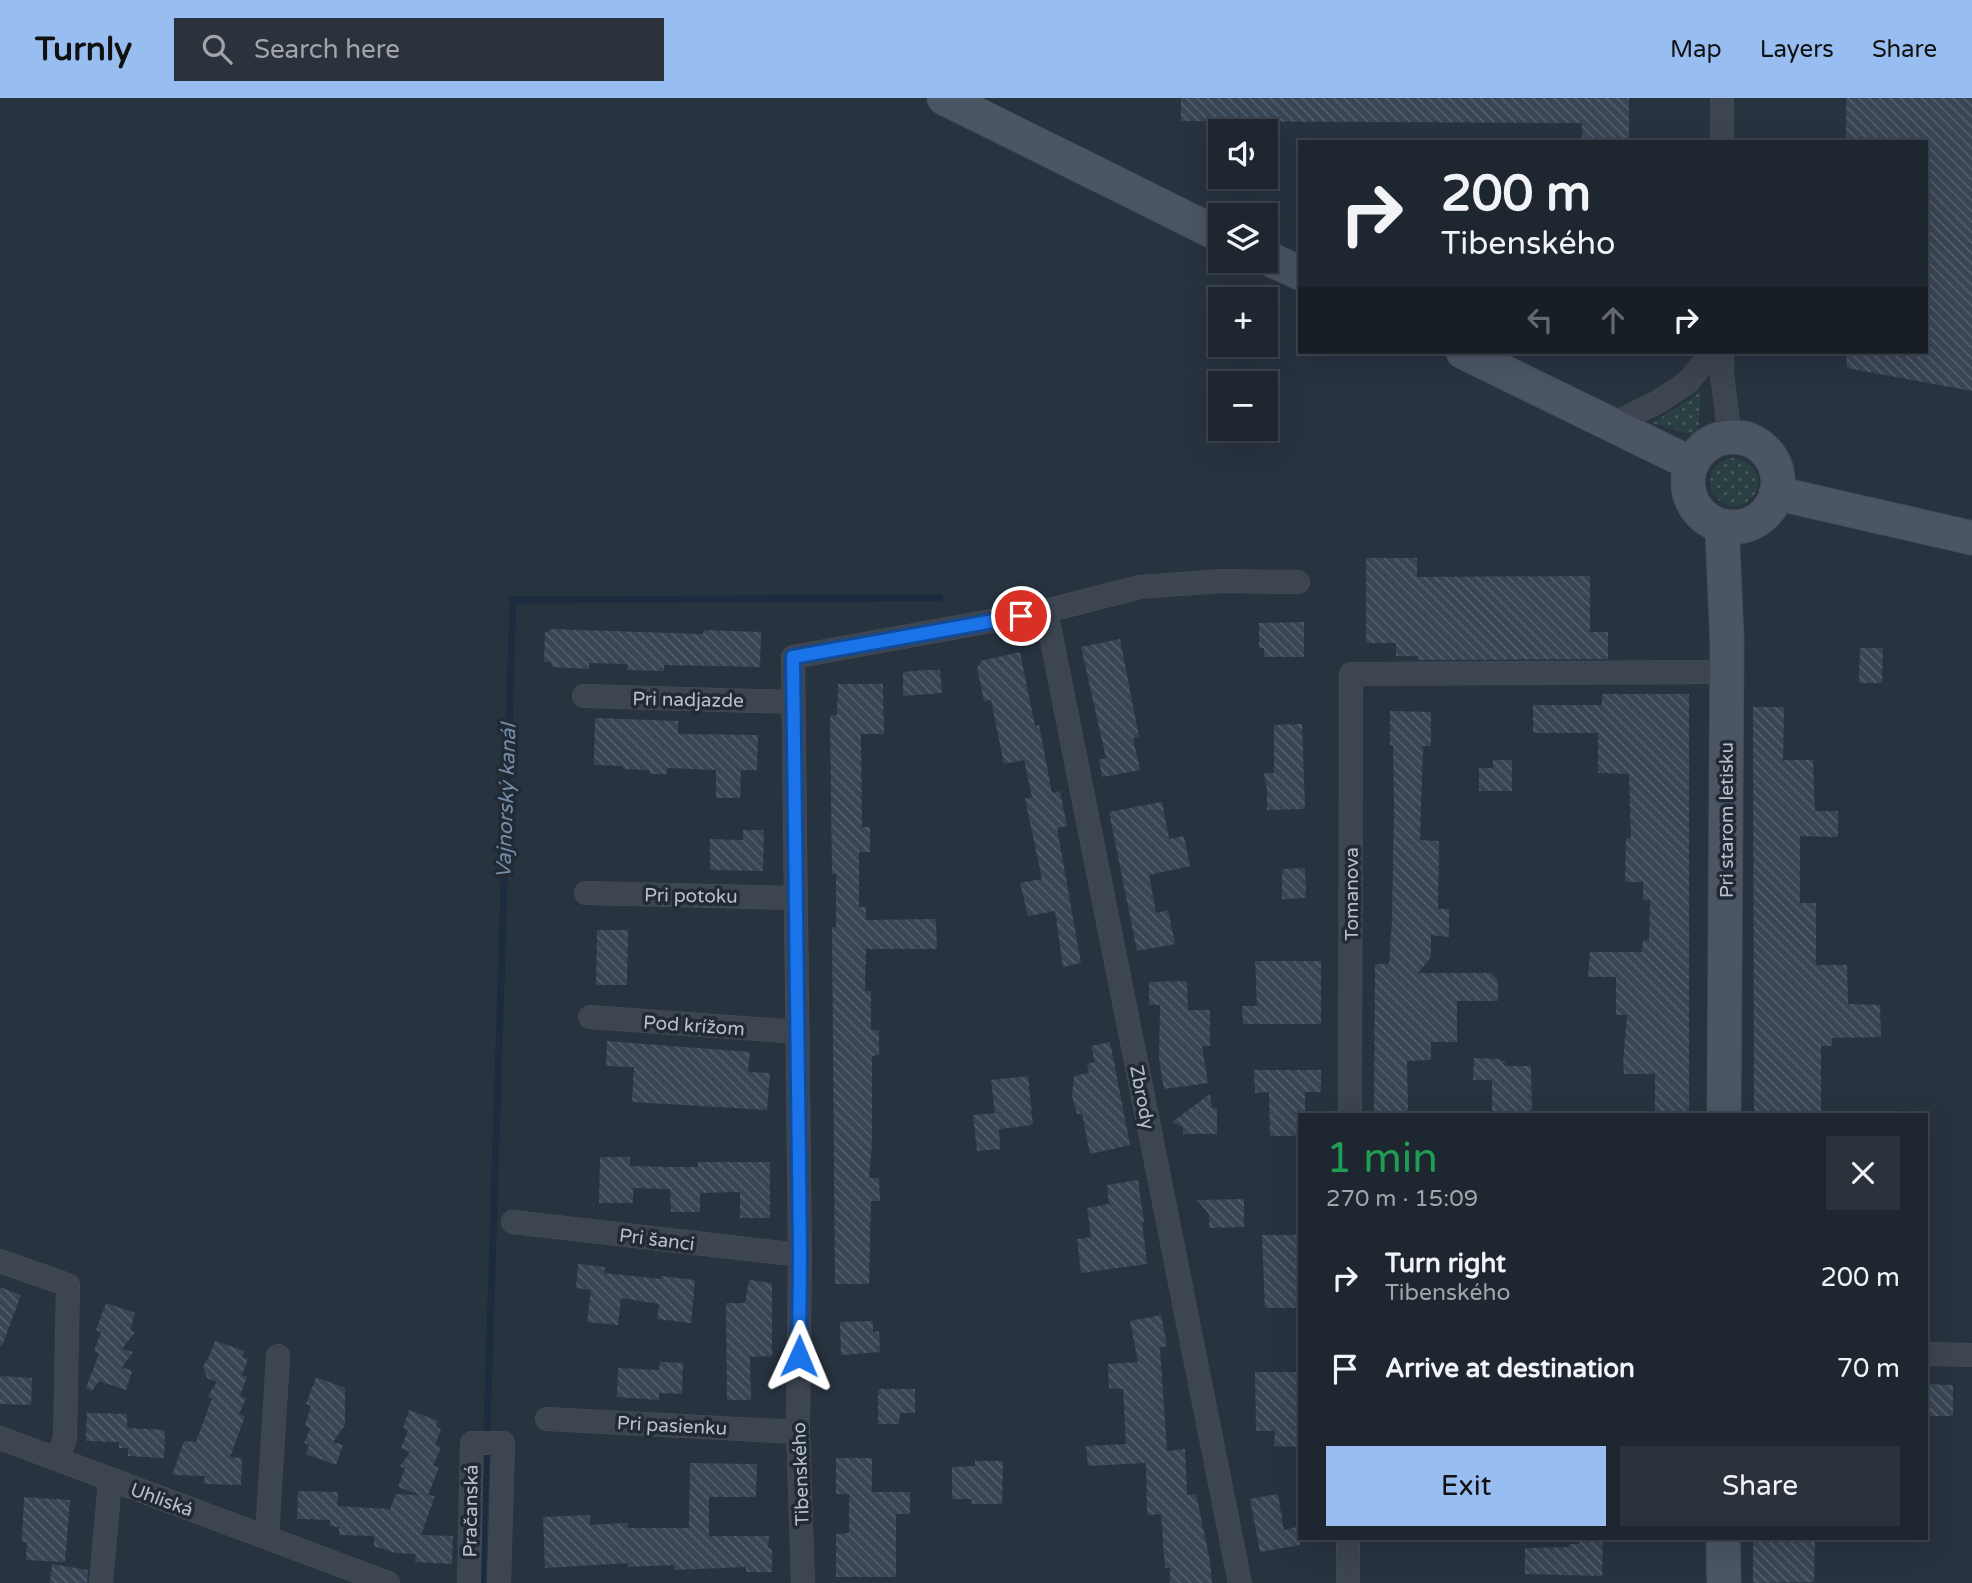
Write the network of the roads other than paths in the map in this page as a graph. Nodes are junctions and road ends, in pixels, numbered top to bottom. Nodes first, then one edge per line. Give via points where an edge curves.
1 (944, 98) edge
2 (1722, 98) edge
3 (1722, 140) edge
4 (1208, 229) edge
5 (1278, 263) edge
6 (1298, 273) edge
7 (1467, 354) edge
8 (1710, 354) edge
9 (1722, 354) edge
10 (1613, 424) junction
11 (1730, 438) junction
12 (1692, 464) junction
13 (1776, 493) junction
14 (1722, 526) junction
15 (1972, 538) edge
16 (1298, 582) dead end
17 (1046, 611) junction
18 (1727, 672) junction
19 (584, 696) dead end
20 (793, 702) junction
21 (586, 893) dead end
22 (796, 898) junction
23 (590, 1017) dead end
24 (798, 1032) junction
25 (1350, 1113) edge
26 (1724, 1113) edge
27 (513, 1222) dead end
28 (800, 1255) junction
29 (0, 1261) edge
30 (1928, 1354) edge
31 (1972, 1354) edge
32 (278, 1356) dead end
33 (547, 1419) dead end
34 (798, 1432) junction
35 (0, 1438) edge
36 (58, 1459) junction
37 (110, 1480) junction
38 (267, 1537) junction
39 (1348, 1540) edge
40 (1723, 1540) edge
41 (102, 1583) edge
42 (388, 1583) edge
43 (469, 1583) edge
44 (499, 1583) edge
45 (803, 1583) edge
46 (1240, 1583) edge
47 (1348, 1583) edge
48 (1724, 1583) edge

1 - 4 main road
2 - 3 street
5 - 6 main road
7 - 10 main road
8 - 10 street via 1688,382
9 - 11 street
10 - 12 main road
11 - 12 main road via 1704,448
11 - 13 main road via 1755,443 1769,456 1777,474
12 - 14 main road via 1688,482 1692,502 1704,517
13 - 14 main road via 1770,508 1758,519 1744,526
13 - 15 main road
14 - 18 main road, Pri starom letisku
16 - 17 street via 1140,587
17 - 20 street, Tibenského via 793,657
17 - 46 street, Zbrody
18 - 25 street, Tomanova via 1351,674
18 - 26 main road, Pri starom letisku
19 - 20 street, Pri nadjazde
20 - 22 street, Tibenského
21 - 22 street, Pri potoku
22 - 24 street, Tibenského
23 - 24 street, Pod krížom
24 - 28 street, Tibenského
27 - 28 street, Pri šanci
28 - 34 street, Tibenského
29 - 36 street via 68,1285 65,1438
30 - 31 street
32 - 38 street
33 - 34 street, Pri pasienku
34 - 45 street, Tibenského
35 - 36 street, Uhliská
36 - 37 street, Uhliská
37 - 38 street, Uhliská
37 - 41 street
38 - 42 street, Uhliská
39 - 47 street
40 - 48 main road
43 - 44 street, Pračanská via 472,1443 503,1443

